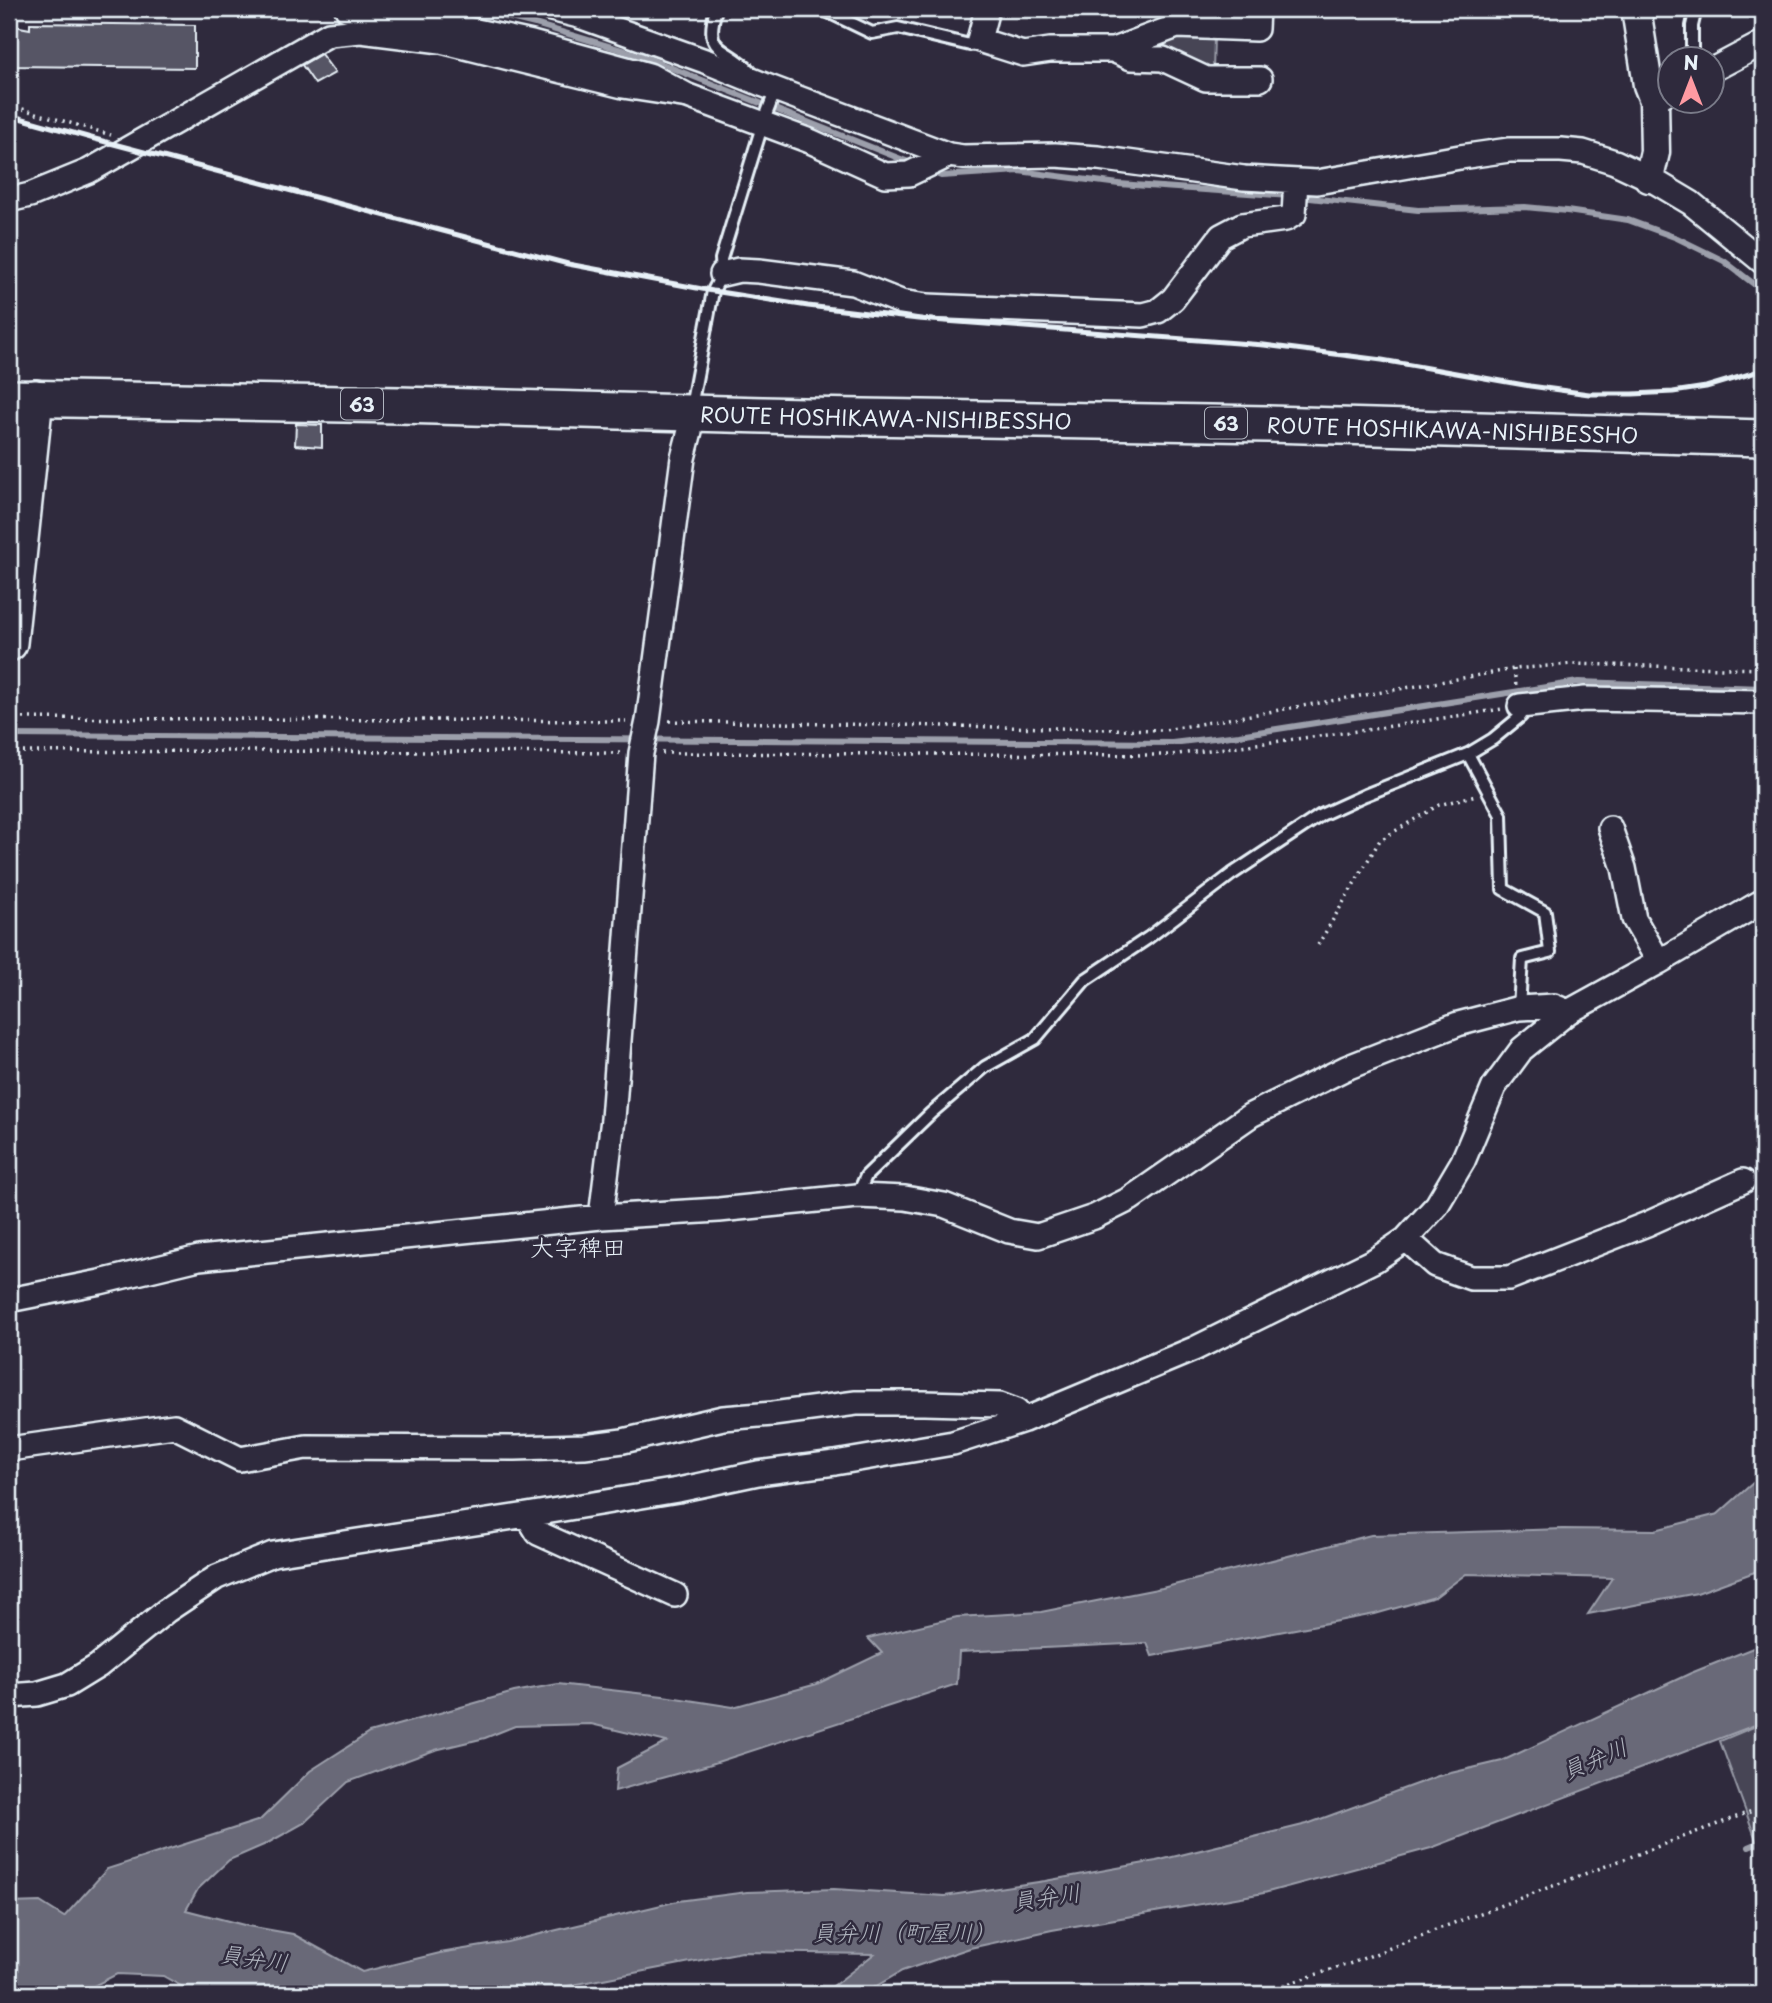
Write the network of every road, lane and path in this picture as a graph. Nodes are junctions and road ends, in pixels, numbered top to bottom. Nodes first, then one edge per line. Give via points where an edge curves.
1 (347, 9) edge
2 (551, 9) edge
3 (716, 9) edge
4 (822, 9) edge
5 (987, 9) edge
6 (1257, 9) edge
7 (1636, 9) edge
8 (1696, 9) edge
9 (426, 15) edge
10 (982, 41) junction
11 (1763, 43) edge
12 (1692, 46) edge
13 (1113, 50) junction
14 (1726, 64) edge
15 (1260, 79) dead end
16 (1656, 91) edge
17 (770, 92) junction
18 (688, 96) junction
19 (9, 105) edge
20 (1659, 116) edge
21 (764, 118) junction
22 (139, 143) junction
23 (943, 158) junction
24 (1649, 178) junction
25 (1296, 181) junction
26 (9, 200) edge
27 (1763, 262) edge
28 (722, 274) junction
29 (22, 398) edge
30 (690, 413) junction
31 (1763, 438) edge
32 (9, 643) edge
33 (1514, 669) junction
34 (1763, 669) edge
35 (1515, 679) dead end
36 (1763, 702) edge
37 (1520, 706) junction
38 (9, 718) edge
39 (644, 738) junction
40 (9, 752) edge
41 (1468, 754) junction
42 (1489, 792) junction
43 (1609, 828) dead end
44 (1763, 901) edge
45 (1318, 944) dead end
46 (1659, 962) junction
47 (1519, 1009) junction
48 (1568, 1012) junction
49 (1743, 1181) dead end
50 (857, 1196) junction
51 (601, 1217) junction
52 (1406, 1239) junction
53 (9, 1300) edge
54 (1024, 1420) junction
55 (9, 1449) edge
56 (527, 1516) junction
57 (675, 1595) dead end
58 (9, 1696) edge
59 (1763, 1807) edge
60 (1256, 1994) edge

1 - 9 street
2 - 17 street via 705,61
3 - 17 lane via 711,37 718,48 745,66
4 - 10 lane via 872,33 898,28 970,45
5 - 10 street
6 - 13 street via 1256,29 1177,26
7 - 16 street via 1648,85
8 - 12 lane
9 - 18 street via 649,75
10 - 13 street via 1023,54
11 - 14 street
13 - 15 street via 1131,58 1163,60 1206,79
17 - 21 lane
17 - 23 street
18 - 21 street
18 - 22 street via 623,86 441,41 360,31 329,34
19 - 22 path
20 - 24 street
21 - 23 street via 886,174 909,174
21 - 28 lane via 721,259
22 - 26 street via 89,171
23 - 25 street via 1098,158
24 - 25 street via 1583,152 1544,149 1460,157 1317,182
24 - 27 street via 1691,203
25 - 28 street via 1294,215 1242,225 1221,236 1173,299 1158,311 1143,314 927,306 901,302 853,283 759,271
28 - 30 lane via 713,291
29 - 30 main road, ROUTE HOSHIKAWA-NISHIBESSHO / 63
29 - 32 main road
30 - 31 main road, ROUTE HOSHIKAWA-NISHIBESSHO / 63
30 - 39 street
33 - 34 path via 1572,664
33 - 35 path
33 - 39 path via 1165,730
36 - 37 street via 1585,699
37 - 39 path via 1171,755
37 - 41 lane via 1521,716
38 - 39 path
39 - 40 path via 279,751
39 - 51 street
41 - 42 lane
41 - 50 lane via 1321,815 1085,980 1035,1038 985,1067 931,1113 866,1176
42 - 45 path via 1439,805 1380,840
42 - 47 lane via 1501,815 1503,889 1545,912 1550,952 1522,959
43 - 46 street via 1624,869 1634,919
44 - 46 street
46 - 48 street
47 - 48 street via 1553,1006
47 - 50 street via 1458,1024 1346,1068 1251,1115 1130,1199 1038,1236 1009,1231 944,1205
48 - 52 street via 1522,1049 1494,1087 1463,1161 1437,1205
49 - 52 street via 1509,1278 1471,1278 1435,1265
50 - 51 street
51 - 53 street via 199,1258
52 - 54 street via 1375,1260 1194,1349
54 - 55 street via 1000,1405 856,1403 723,1418 584,1446 306,1447 240,1459 174,1426
54 - 56 street via 954,1443
56 - 57 street via 538,1533
56 - 58 street via 273,1554 217,1577 67,1685
59 - 60 path via 1352,1963

